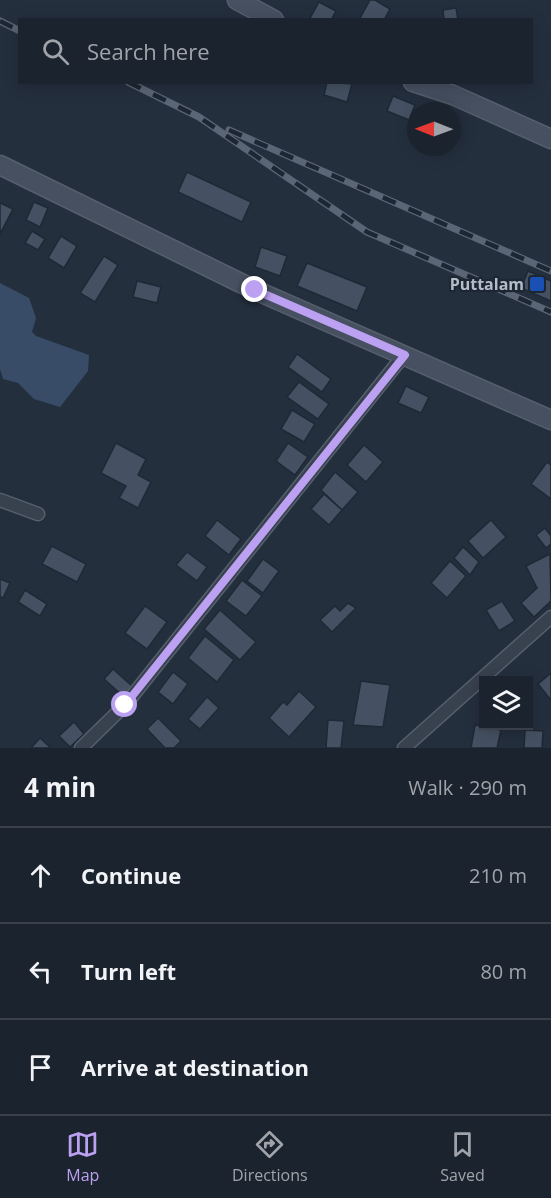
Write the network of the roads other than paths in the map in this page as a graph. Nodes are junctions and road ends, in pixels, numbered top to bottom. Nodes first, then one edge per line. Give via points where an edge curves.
1 (237, 0) edge
2 (270, 18) edge
3 (419, 84) edge
4 (551, 139) edge
5 (0, 165) edge
6 (405, 355) junction
7 (551, 420) edge
8 (0, 500) edge
9 (38, 514) dead end
10 (551, 617) edge
11 (81, 748) edge
12 (404, 748) edge

1 - 2 street
3 - 4 street
5 - 6 street via 255,290
6 - 7 street
6 - 11 street via 125,705
8 - 9 street
10 - 12 street

